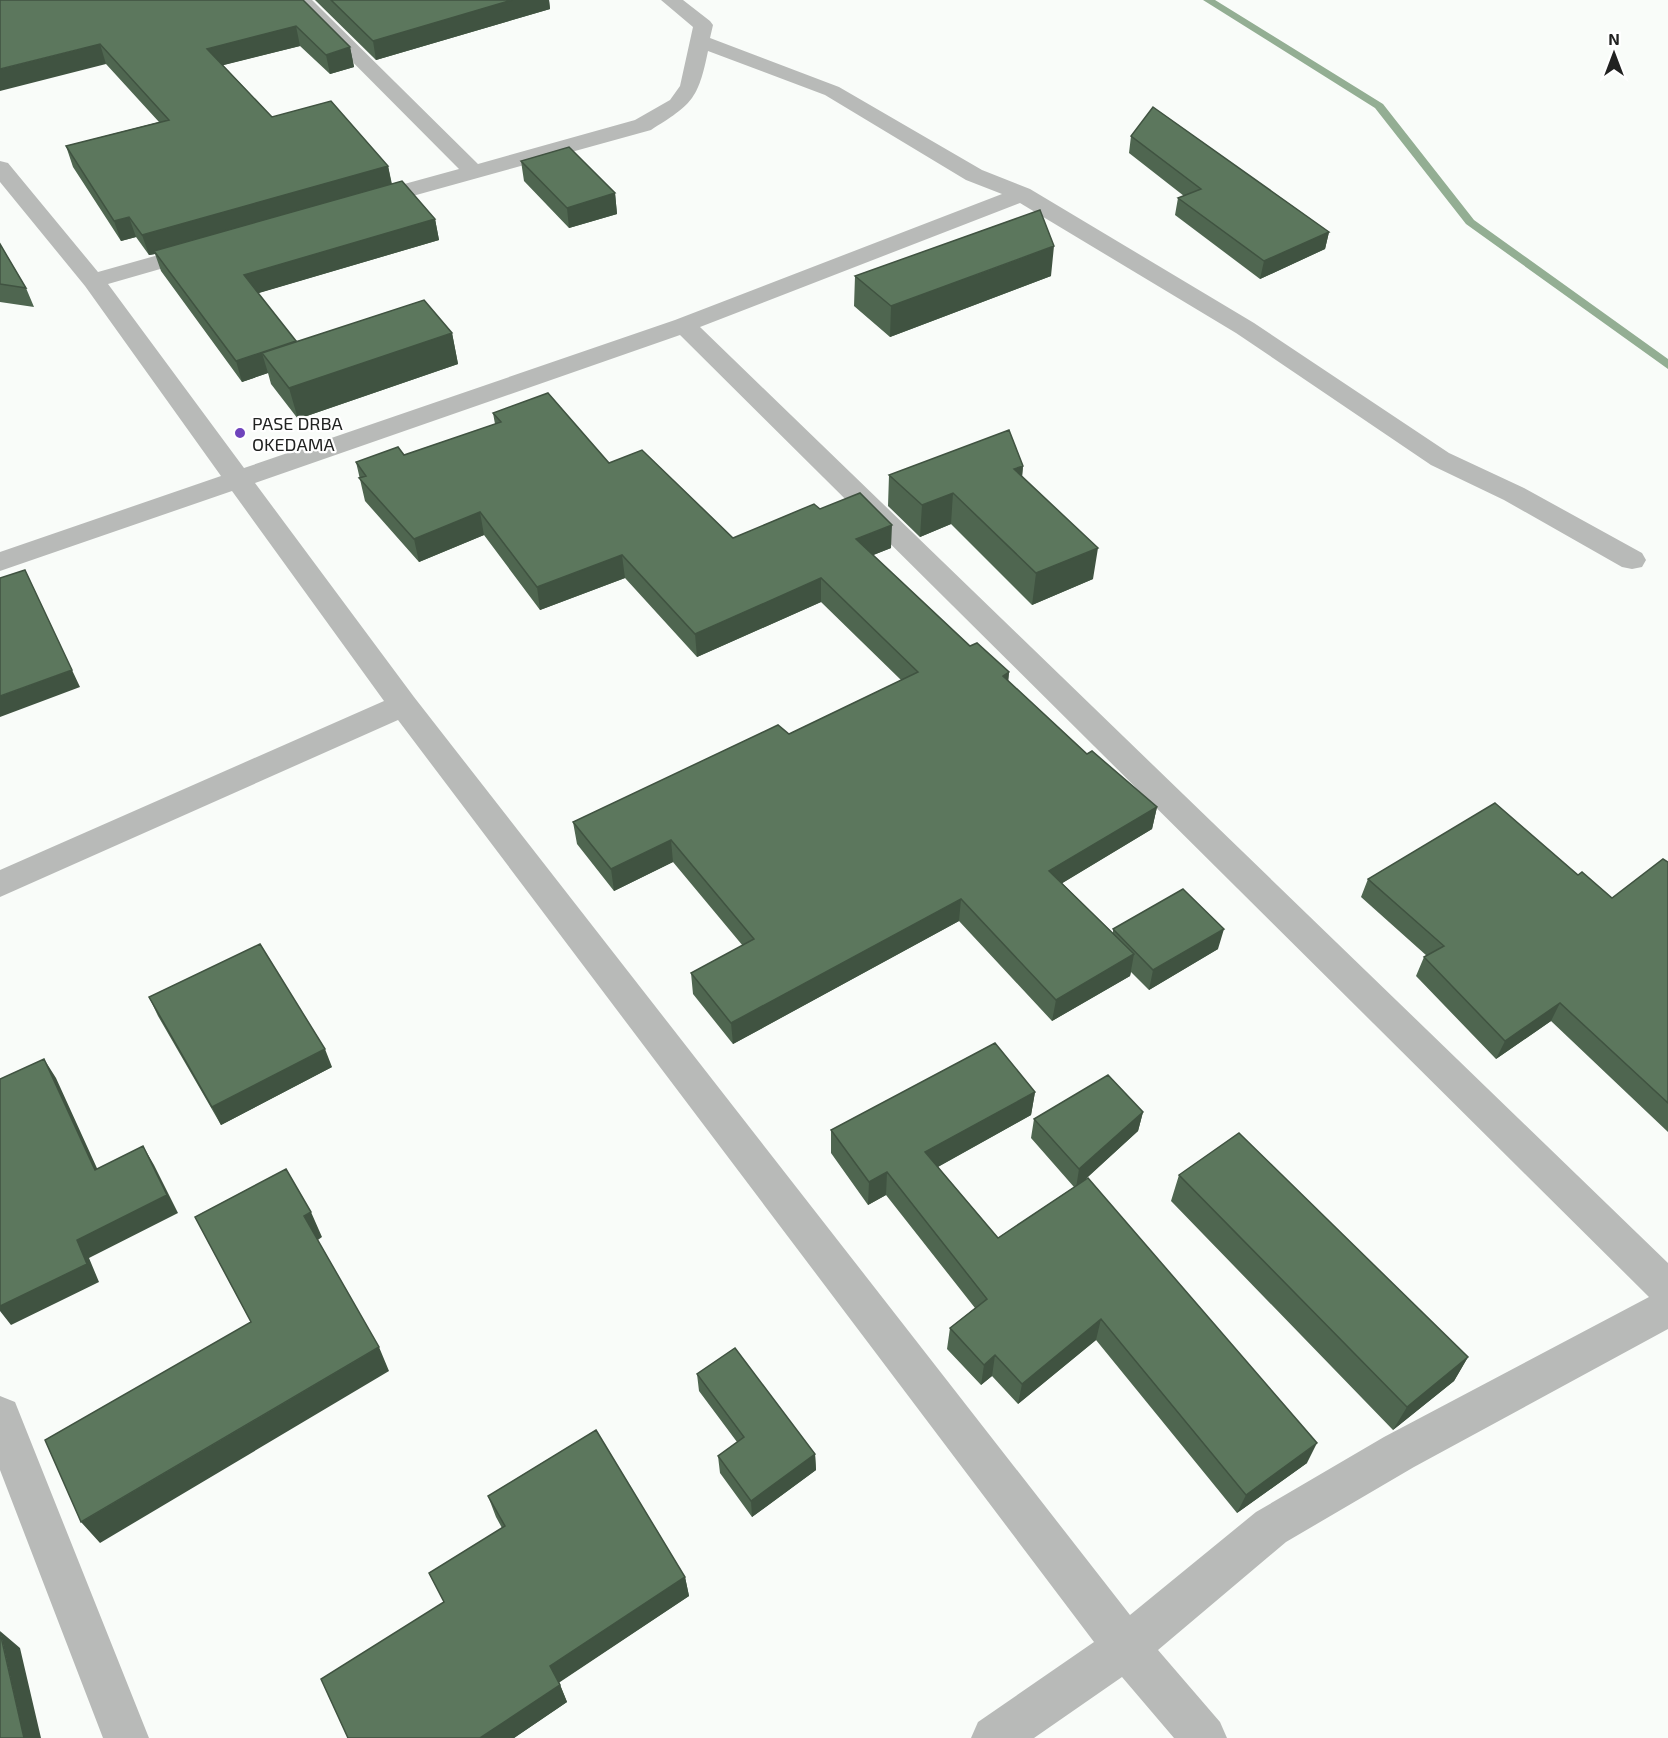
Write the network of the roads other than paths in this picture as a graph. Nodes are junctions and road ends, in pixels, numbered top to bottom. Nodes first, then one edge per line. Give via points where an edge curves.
1 (301, 0) edge
2 (671, 0) edge
3 (700, 41) junction
4 (0, 168) edge
5 (473, 171) junction
6 (1022, 194) junction
7 (346, 208) edge
8 (220, 244) edge
9 (93, 281) junction
10 (684, 326) junction
11 (240, 479) junction
12 (1632, 560) dead end
13 (0, 562) edge
14 (403, 705) junction
15 (0, 885) edge
16 (1668, 1289) edge
17 (1668, 1308) edge
18 (0, 1416) edge
19 (1126, 1647) junction
20 (126, 1738) edge
21 (994, 1738) edge
22 (1204, 1738) edge

1 - 5 street
2 - 3 street via 703,25
3 - 5 street via 690,87 677,104 643,125
3 - 6 street via 832,91 974,175
4 - 9 street
5 - 7 street
6 - 10 street
6 - 12 street via 1245,328 1440,459
8 - 9 street
9 - 11 street
10 - 11 street
10 - 16 street
11 - 13 street
11 - 14 street
14 - 15 street
14 - 19 street
17 - 19 street via 1399,1452 1271,1527
18 - 20 street
19 - 21 street
19 - 22 street

